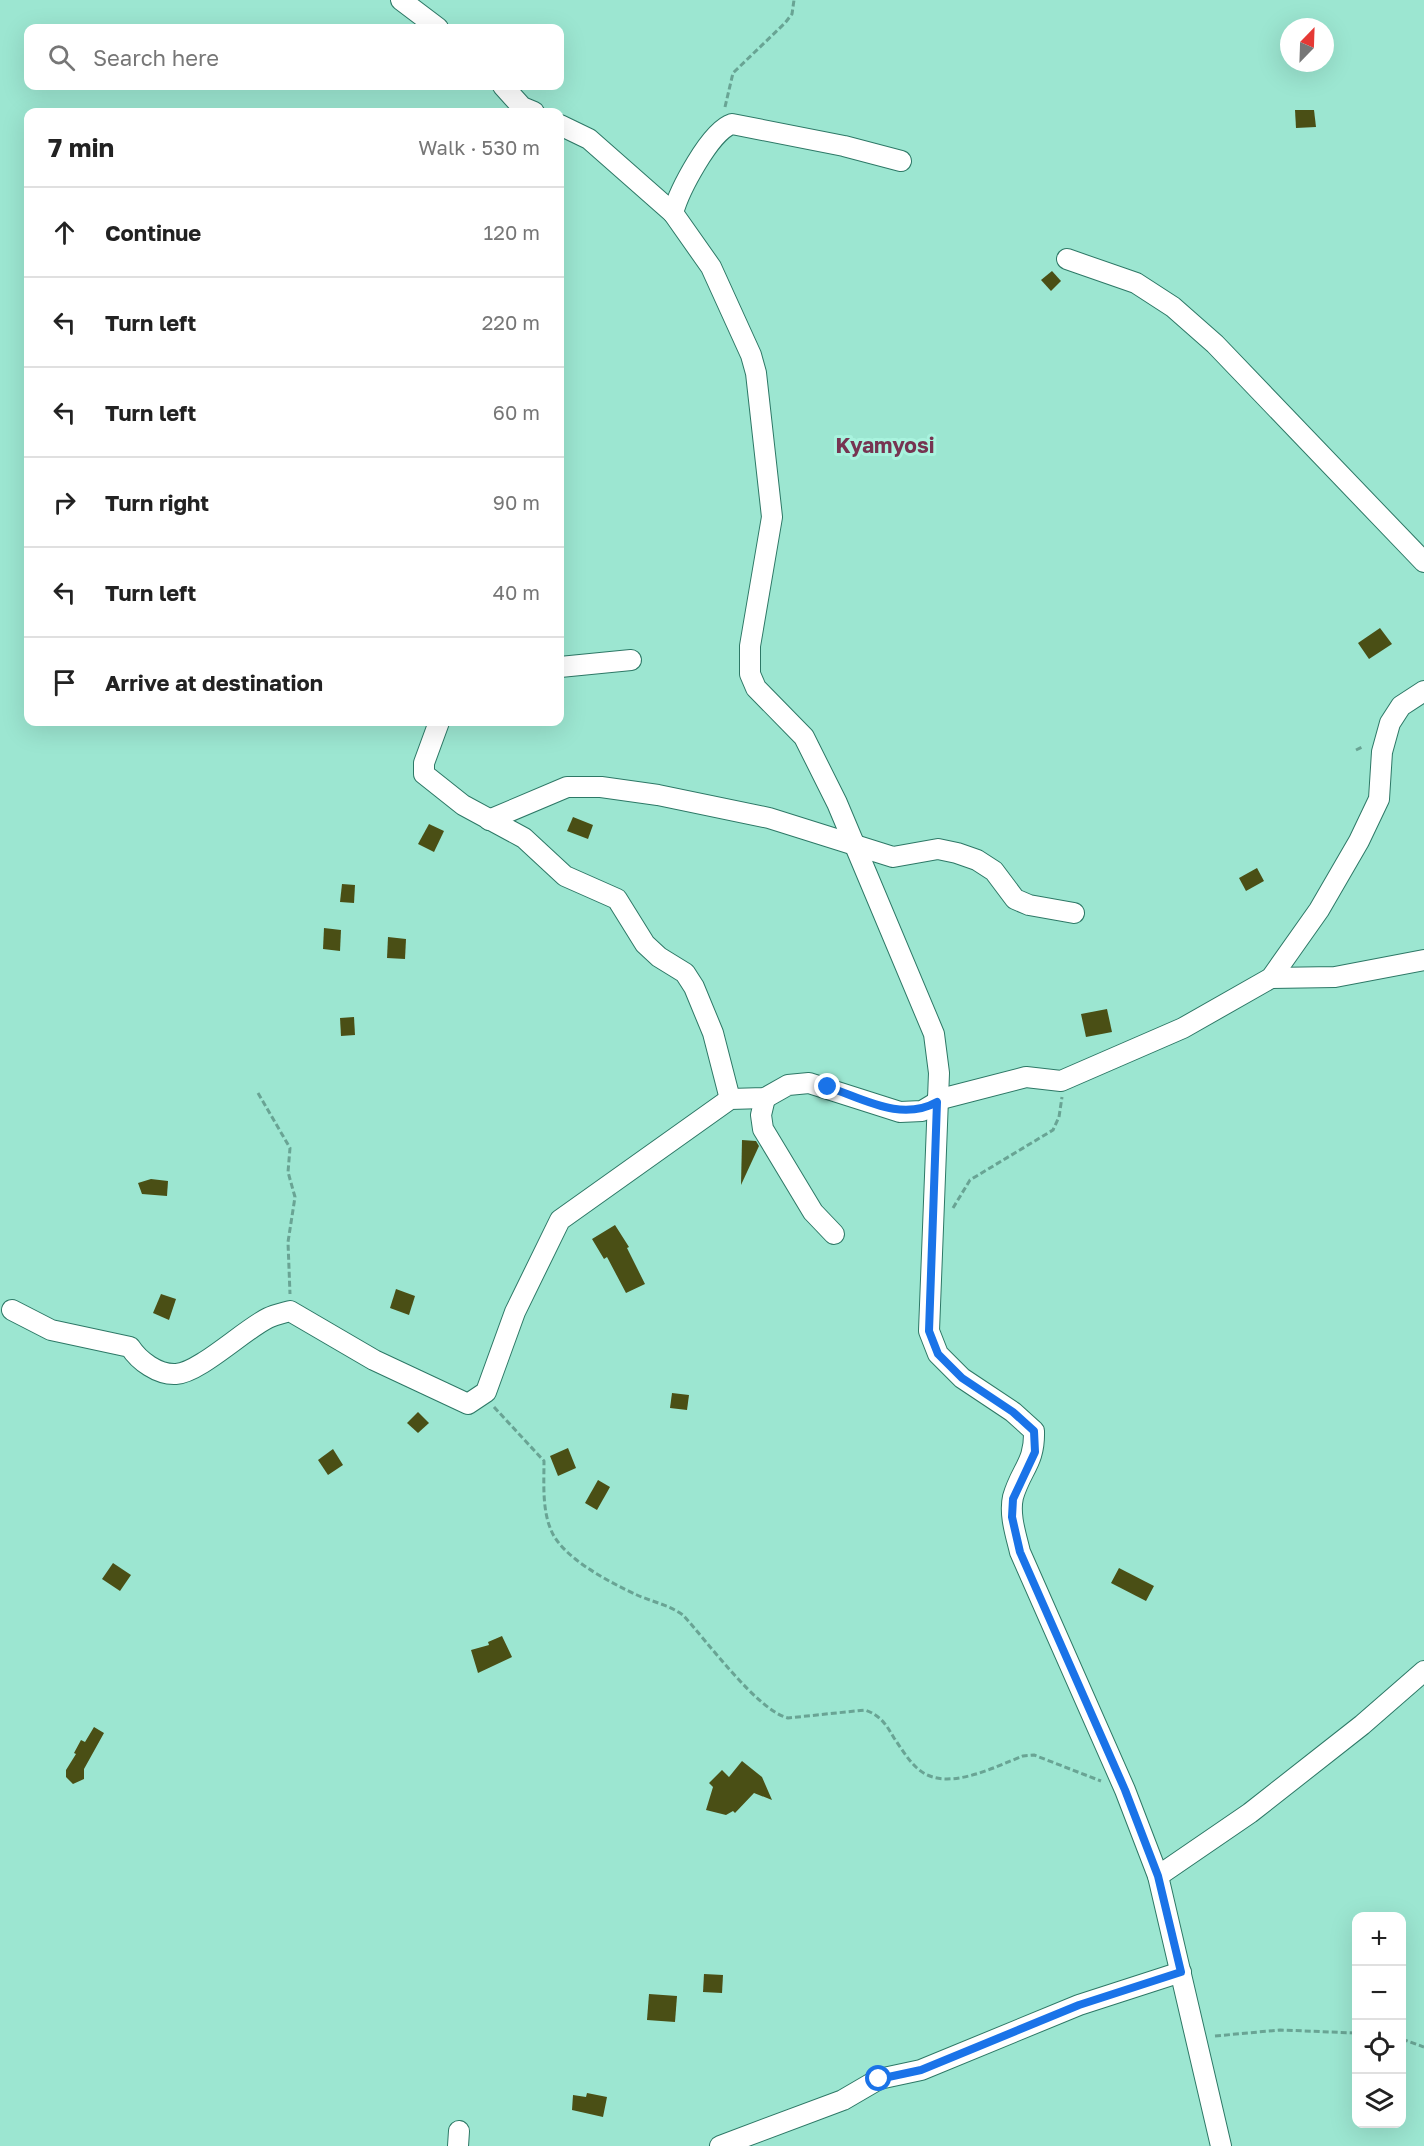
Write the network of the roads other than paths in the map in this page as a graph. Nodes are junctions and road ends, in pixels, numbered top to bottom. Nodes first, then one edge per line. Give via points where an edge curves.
1 (401, 0) edge
2 (433, 24) edge
3 (507, 90) edge
4 (524, 108) edge
5 (564, 127) edge
6 (901, 161) dead end
7 (673, 213) junction
8 (1067, 259) dead end
9 (1424, 562) edge
10 (631, 660) dead end
11 (564, 667) edge
12 (1424, 691) edge
13 (438, 726) edge
14 (489, 820) junction
15 (852, 843) junction
16 (1074, 913) dead end
17 (1424, 960) edge
18 (1271, 978) junction
19 (765, 1098) junction
20 (730, 1099) junction
21 (937, 1101) junction
22 (834, 1234) dead end
23 (12, 1310) dead end
24 (1424, 1671) edge
25 (1158, 1876) junction
26 (1181, 1972) junction
27 (720, 2146) edge
28 (1221, 2146) edge

1 - 2 street
3 - 4 street
5 - 7 street via 589,140
6 - 7 street via 732,124 724,127 709,147 686,182
7 - 15 street via 711,267 756,374 772,517 750,646 750,674 756,688 804,737
8 - 9 street via 1136,283 1173,307 1215,344
10 - 11 street
12 - 18 street via 1401,706 1390,723 1382,752 1379,799 1319,910
13 - 14 street via 424,763 424,774
14 - 15 street via 551,792 582,785 707,804
14 - 20 street via 524,838 566,876 617,899 652,952 685,973 712,1033
15 - 16 street via 893,857 938,849 957,853 994,871 1015,899
15 - 21 street via 934,1034 939,1073
17 - 18 street via 1335,976
18 - 21 street via 1183,1028 1061,1081 1026,1077
19 - 20 street
19 - 21 street via 788,1085 809,1083 900,1112 922,1111
19 - 22 street via 763,1129 813,1212
20 - 23 street via 560,1220 515,1312 486,1392 468,1404 374,1360 290,1311 268,1318 178,1375 162,1372 138,1358 130,1347 51,1330
21 - 25 street via 929,1331 938,1354 962,1378 1034,1431 1035,1452 1013,1499 1018,1544 1125,1790
24 - 25 street via 1250,1813
25 - 26 street
26 - 27 street via 1079,2005 921,2070 879,2079 843,2100
26 - 28 street

